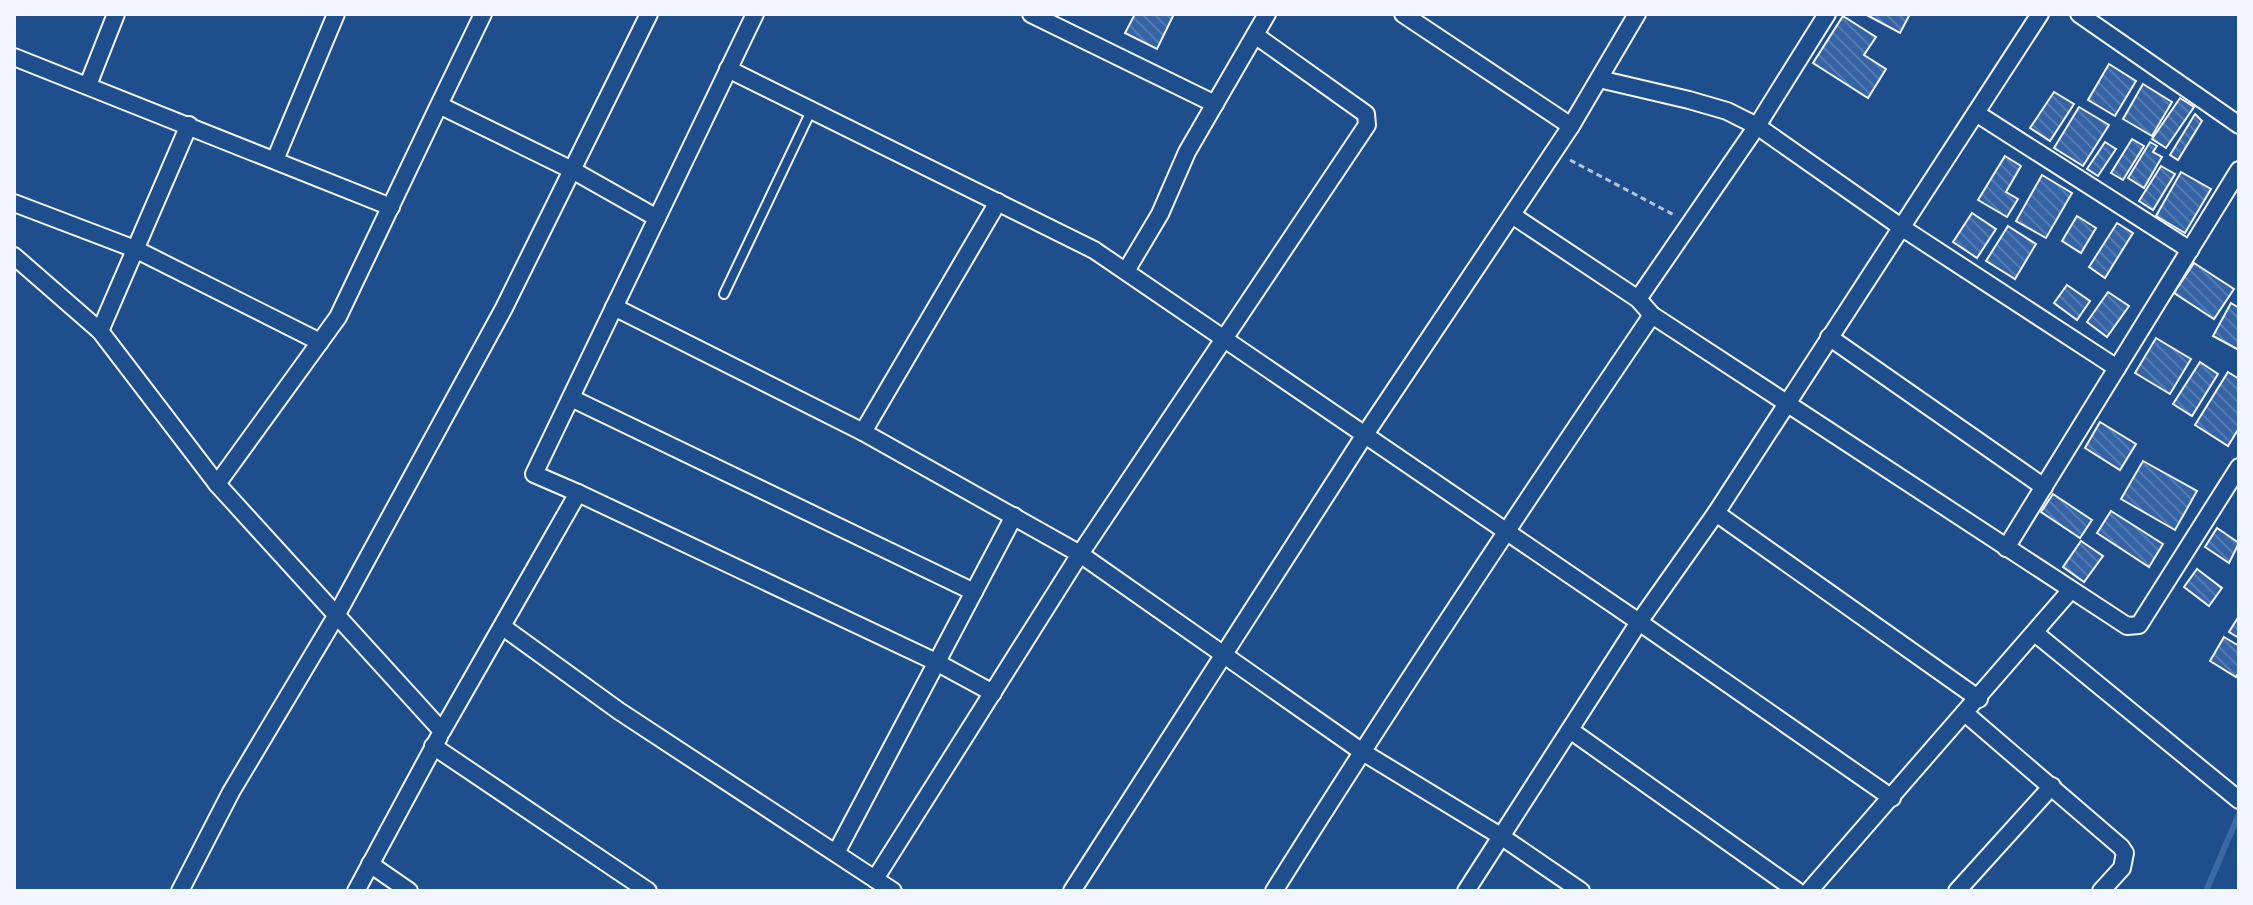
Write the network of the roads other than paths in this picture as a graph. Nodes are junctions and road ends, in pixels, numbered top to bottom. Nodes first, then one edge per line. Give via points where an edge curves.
1 (116, 14) edge
2 (336, 14) edge
3 (483, 14) edge
4 (649, 14) edge
5 (755, 14) edge
6 (1031, 14) edge
7 (1403, 14) edge
8 (1637, 14) edge
9 (1827, 14) edge
10 (2040, 14) edge
11 (2079, 14) edge
12 (1266, 15) edge
13 (1255, 35) junction
14 (14, 57) edge
15 (728, 69) junction
16 (1599, 79) junction
17 (88, 85) junction
18 (1215, 104) junction
19 (439, 105) junction
20 (811, 110) junction
21 (1976, 113) junction
22 (189, 125) junction
23 (2239, 125) edge
24 (1571, 126) junction
25 (1757, 126) junction
26 (275, 160) junction
27 (2239, 170) edge
28 (574, 171) junction
29 (998, 202) junction
30 (14, 203) edge
31 (391, 207) junction
32 (1512, 215) junction
33 (657, 218) junction
34 (1901, 227) junction
35 (135, 249) junction
36 (2190, 250) junction
37 (14, 256) edge
38 (1126, 271) junction
39 (724, 294) dead end
40 (1638, 299) junction
41 (614, 307) junction
42 (1652, 315) junction
43 (100, 331) junction
44 (1224, 337) junction
45 (1829, 337) junction
46 (320, 342) junction
47 (2117, 368) junction
48 (571, 398) junction
49 (1787, 402) junction
50 (863, 432) junction
51 (1364, 436) junction
52 (2239, 467) edge
53 (217, 484) junction
54 (2044, 487) junction
55 (578, 493) junction
56 (1716, 513) junction
57 (1014, 516) junction
58 (1505, 531) junction
59 (2006, 548) junction
60 (1080, 554) junction
61 (2070, 591) junction
62 (974, 592) junction
63 (336, 616) junction
64 (1639, 622) junction
65 (503, 627) junction
66 (2035, 633) junction
67 (1226, 655) junction
68 (936, 662) junction
69 (993, 693) junction
70 (1979, 699) junction
71 (1966, 714) junction
72 (1570, 730) junction
73 (442, 731) junction
74 (433, 746) junction
75 (1361, 751) junction
76 (2052, 786) junction
77 (1892, 798) junction
78 (2238, 799) edge
79 (1502, 837) junction
80 (836, 853) junction
81 (370, 864) junction
82 (875, 879) junction
83 (180, 891) edge
84 (356, 891) edge
85 (409, 891) edge
86 (648, 891) edge
87 (893, 891) edge
88 (1072, 891) edge
89 (1274, 891) edge
90 (1466, 891) edge
91 (1581, 891) edge
92 (1797, 891) edge
93 (1809, 891) edge
94 (1957, 891) edge
95 (2101, 891) edge

1 - 17 street
2 - 26 street
3 - 19 street
4 - 28 street
5 - 15 street
6 - 18 street
7 - 24 street
8 - 16 street
9 - 25 street
10 - 21 street
11 - 23 street
12 - 13 street
13 - 18 street
13 - 44 street via 1368,119
14 - 17 street
15 - 20 street
15 - 33 street
16 - 24 street
16 - 25 street via 1727,111
17 - 22 street
18 - 38 street
19 - 28 street
19 - 31 street
20 - 29 street
20 - 39 lane
21 - 34 street
21 - 36 street
22 - 26 street
22 - 35 street
24 - 32 street
25 - 34 street
25 - 40 street
26 - 31 street
27 - 36 street
28 - 33 street
28 - 63 street
29 - 38 street
29 - 50 street
30 - 35 street
31 - 46 street via 338,317
32 - 40 street
32 - 51 street
33 - 41 street
34 - 45 street
34 - 47 street
35 - 43 street
35 - 46 street
36 - 47 street
37 - 43 street
38 - 44 street
40 - 42 street
41 - 48 street
41 - 50 street
42 - 49 street
42 - 58 street
43 - 53 street
44 - 51 street
44 - 60 street
45 - 49 street
45 - 54 street
46 - 53 street
47 - 54 street
48 - 55 street via 534,474
48 - 62 street
49 - 56 street
49 - 59 street
50 - 57 street
51 - 58 street
51 - 67 street
52 - 61 street via 2139,625 2127,626
53 - 63 street
54 - 59 street
55 - 65 street
55 - 68 street
56 - 64 street
56 - 70 street
57 - 60 street
57 - 62 street
58 - 64 street
58 - 75 street
59 - 61 street
60 - 67 street
60 - 69 street
61 - 66 street
62 - 68 street
63 - 73 street
63 - 83 street via 231,792
64 - 72 street
64 - 77 street
65 - 73 street
65 - 80 street via 619,711
66 - 70 street
66 - 78 street
67 - 75 street
67 - 88 street
68 - 69 street
68 - 80 street
69 - 82 street
70 - 71 street
71 - 76 street
71 - 77 street
72 - 79 street
72 - 92 street
73 - 74 street
74 - 81 street
74 - 86 street
75 - 79 street
75 - 89 street
76 - 94 street
76 - 95 street via 2125,853 2122,868
77 - 93 street
79 - 90 street
79 - 91 street
80 - 82 street
81 - 84 street
81 - 85 street
82 - 87 street

